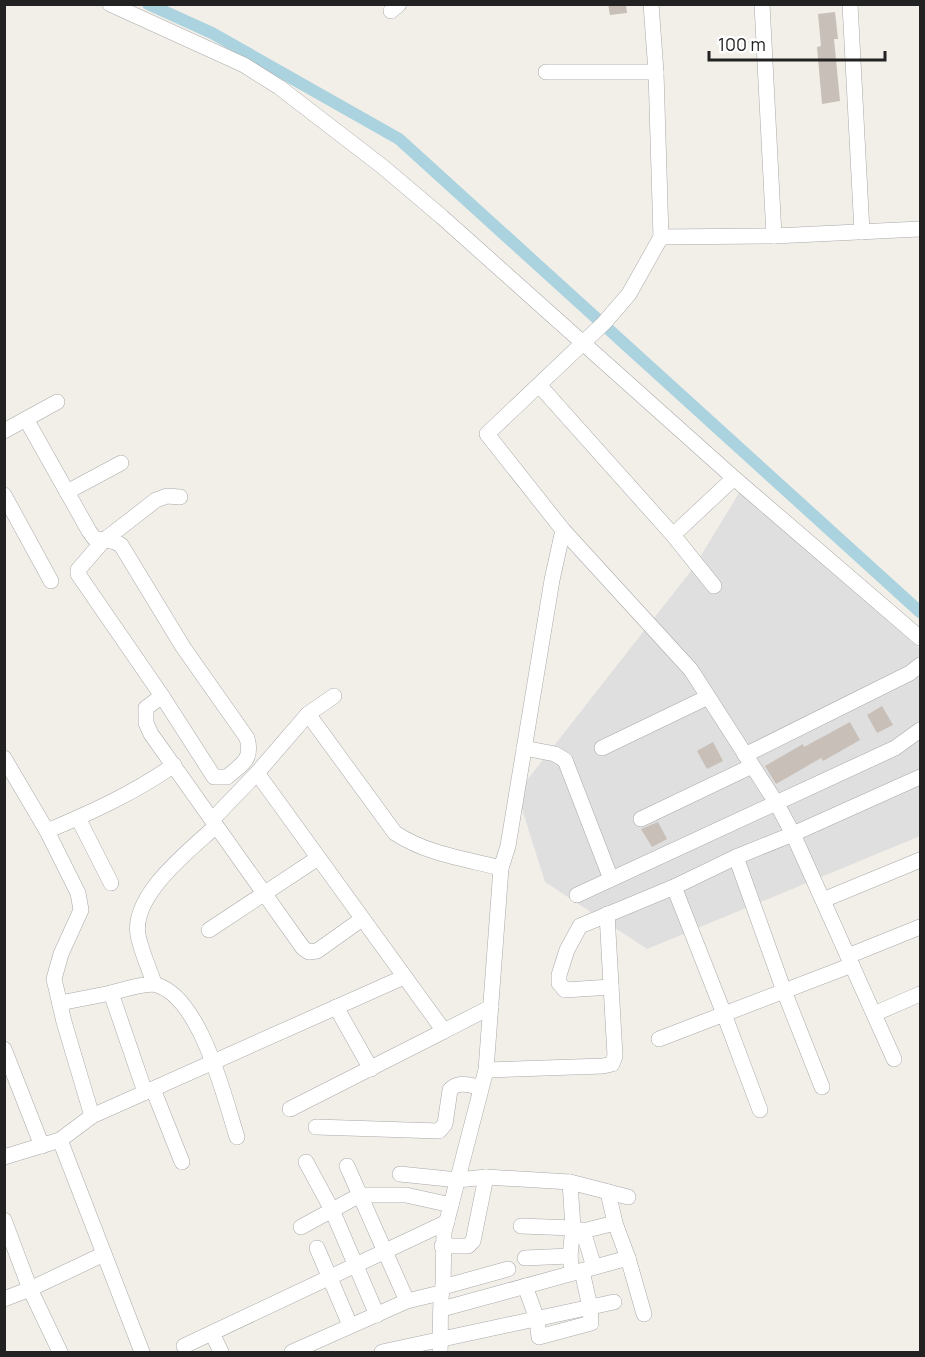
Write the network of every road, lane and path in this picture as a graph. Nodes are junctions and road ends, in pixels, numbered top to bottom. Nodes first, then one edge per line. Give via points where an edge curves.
1 (110, 4) edge
2 (651, 4) edge
3 (762, 4) edge
4 (850, 4) edge
5 (546, 72) dead end
6 (656, 72) junction
7 (921, 229) edge
8 (862, 232) junction
9 (774, 236) junction
10 (661, 237) junction
11 (586, 342) junction
12 (539, 385) junction
13 (57, 402) dead end
14 (26, 419) junction
15 (4, 431) edge
16 (121, 463) dead end
17 (734, 478) junction
18 (68, 492) junction
19 (4, 495) edge
20 (180, 497) dead end
21 (563, 530) junction
22 (672, 536) junction
23 (103, 541) junction
24 (51, 581) dead end
25 (714, 586) dead end
26 (921, 638) edge
27 (921, 665) edge
28 (162, 696) junction
29 (334, 696) dead end
30 (708, 697) junction
31 (308, 714) junction
32 (921, 730) edge
33 (524, 748) junction
34 (602, 748) dead end
35 (4, 758) edge
36 (748, 760) junction
37 (174, 765) junction
38 (257, 773) junction
39 (921, 777) edge
40 (777, 804) junction
41 (78, 818) junction
42 (640, 819) dead end
43 (214, 823) junction
44 (47, 831) junction
45 (793, 834) junction
46 (736, 857) junction
47 (318, 858) junction
48 (921, 860) edge
49 (501, 868) junction
50 (611, 879) junction
51 (111, 884) dead end
52 (674, 887) junction
53 (264, 894) junction
54 (576, 895) dead end
55 (823, 900) junction
56 (607, 914) junction
57 (362, 919) junction
58 (921, 927) edge
59 (208, 930) dead end
60 (850, 960) junction
61 (404, 977) junction
62 (154, 983) junction
63 (612, 987) junction
64 (784, 991) junction
65 (111, 993) junction
66 (921, 994) edge
67 (60, 1003) junction
68 (336, 1007) junction
69 (491, 1007) junction
70 (724, 1014) junction
71 (874, 1014) junction
72 (444, 1031) junction
73 (659, 1039) dead end
74 (4, 1049) edge
75 (894, 1059) dead end
76 (213, 1062) junction
77 (371, 1069) junction
78 (486, 1070) junction
79 (482, 1087) junction
80 (822, 1087) dead end
81 (149, 1091) junction
82 (290, 1109) dead end
83 (760, 1110) dead end
84 (92, 1116) junction
85 (316, 1126) dead end
86 (237, 1137) dead end
87 (60, 1140) junction
88 (42, 1146) junction
89 (4, 1157) edge
90 (182, 1162) dead end
91 (306, 1162) dead end
92 (347, 1166) dead end
93 (400, 1174) dead end
94 (486, 1177) junction
95 (458, 1180) junction
96 (570, 1182) junction
97 (608, 1192) junction
98 (360, 1195) junction
99 (628, 1197) dead end
100 (451, 1205) junction
101 (332, 1210) junction
102 (4, 1220) edge
103 (447, 1222) junction
104 (615, 1223) junction
105 (301, 1227) dead end
106 (521, 1227) dead end
107 (578, 1230) junction
108 (442, 1246) junction
109 (317, 1248) dead end
110 (384, 1252) junction
111 (104, 1254) junction
112 (570, 1256) junction
113 (628, 1257) junction
114 (525, 1258) dead end
115 (355, 1266) junction
116 (508, 1269) dead end
117 (582, 1270) junction
118 (329, 1278) junction
119 (525, 1286) junction
120 (30, 1289) junction
121 (441, 1290) junction
122 (4, 1299) edge
123 (407, 1301) junction
124 (614, 1302) dead end
125 (590, 1307) junction
126 (442, 1309) junction
127 (644, 1314) dead end
128 (376, 1315) junction
129 (537, 1319) junction
130 (350, 1325) junction
131 (212, 1333) junction
132 (184, 1346) dead end
133 (440, 1346) edge
134 (400, 1351) edge
135 (60, 1353) edge
136 (142, 1353) edge
137 (221, 1353) edge
138 (292, 1353) edge
139 (382, 1353) edge

1 - 11 street via 244,65 279,87 382,167
2 - 6 street
3 - 9 street
4 - 8 street
5 - 6 street
6 - 10 street
7 - 8 street
8 - 9 street
9 - 10 street
10 - 11 street via 629,294
11 - 12 street
11 - 17 street
12 - 21 street via 487,434
12 - 22 street
13 - 14 street
14 - 15 street
14 - 18 street
16 - 18 street
17 - 22 street
17 - 26 street
18 - 23 street via 94,538
19 - 24 street
20 - 23 street via 156,500
21 - 30 street via 691,670
21 - 33 street
22 - 25 street
23 - 28 street via 78,574
23 - 28 street via 121,545 246,738 250,750 247,760 227,777 214,777
27 - 36 street
28 - 37 street via 146,708 145,716 151,734
29 - 31 street
30 - 34 street
30 - 36 street
31 - 38 street
31 - 49 street via 395,833 427,851
32 - 40 street via 896,748
33 - 49 street
33 - 50 street via 565,760
35 - 44 street
36 - 40 street
36 - 42 street
37 - 41 street via 116,801
37 - 43 street
38 - 43 street
38 - 47 street
39 - 45 street
40 - 45 street
40 - 50 street
41 - 44 street
41 - 51 street
43 - 53 street
43 - 62 street via 158,883 139,915 138,934
44 - 67 street via 78,893 81,910 54,980
45 - 46 street
45 - 55 street
46 - 52 street
46 - 64 street
47 - 53 street
47 - 57 street
48 - 55 street
49 - 69 street
50 - 54 street
52 - 56 street
52 - 70 street
53 - 57 street via 309,952 317,951
53 - 59 street
55 - 60 street
56 - 63 street
56 - 63 street via 580,926 567,950 559,983 565,990
57 - 61 street
58 - 60 street
60 - 64 street
60 - 71 street
61 - 68 street
61 - 72 street
62 - 65 street
62 - 76 street via 167,989 191,1013
63 - 78 street via 612,1064
64 - 70 street
64 - 80 street
65 - 67 street
65 - 81 street
66 - 71 street
67 - 84 street
68 - 76 street
68 - 77 street
69 - 72 street
69 - 78 street
70 - 73 street
70 - 83 street
71 - 75 street
72 - 77 street
74 - 88 street
76 - 81 street
76 - 86 street
77 - 82 street
78 - 79 street
79 - 85 street via 454,1086 445,1124 436,1132
79 - 95 street
81 - 84 street
81 - 90 street
84 - 87 street
87 - 88 street
87 - 111 street
88 - 89 street
91 - 101 street
92 - 98 street
93 - 95 street
94 - 95 street
94 - 96 street
94 - 108 street via 473,1241 468,1246
95 - 100 street
96 - 97 street
96 - 107 street
97 - 99 street
97 - 104 street
98 - 100 street via 406,1195
98 - 101 street
98 - 110 street
100 - 103 street
101 - 105 street
101 - 115 street
102 - 120 street
103 - 108 street
103 - 110 street
104 - 107 street
104 - 113 street
106 - 107 street
107 - 112 street
107 - 117 street
108 - 121 street
109 - 118 street
110 - 115 street
110 - 123 street
111 - 120 street
111 - 136 street
112 - 114 street
112 - 117 street
113 - 117 street
113 - 127 street
115 - 118 street
115 - 128 street
116 - 121 street
117 - 119 street
117 - 125 street
118 - 130 street
118 - 131 street
119 - 126 street
119 - 129 street
120 - 122 street
120 - 135 street
121 - 123 street
121 - 126 street
123 - 128 street
124 - 125 street
125 - 129 street via 591,1323 540,1337
126 - 133 street
128 - 130 street
129 - 133 street
130 - 138 street
131 - 132 street
131 - 137 street
133 - 134 street
134 - 139 street

